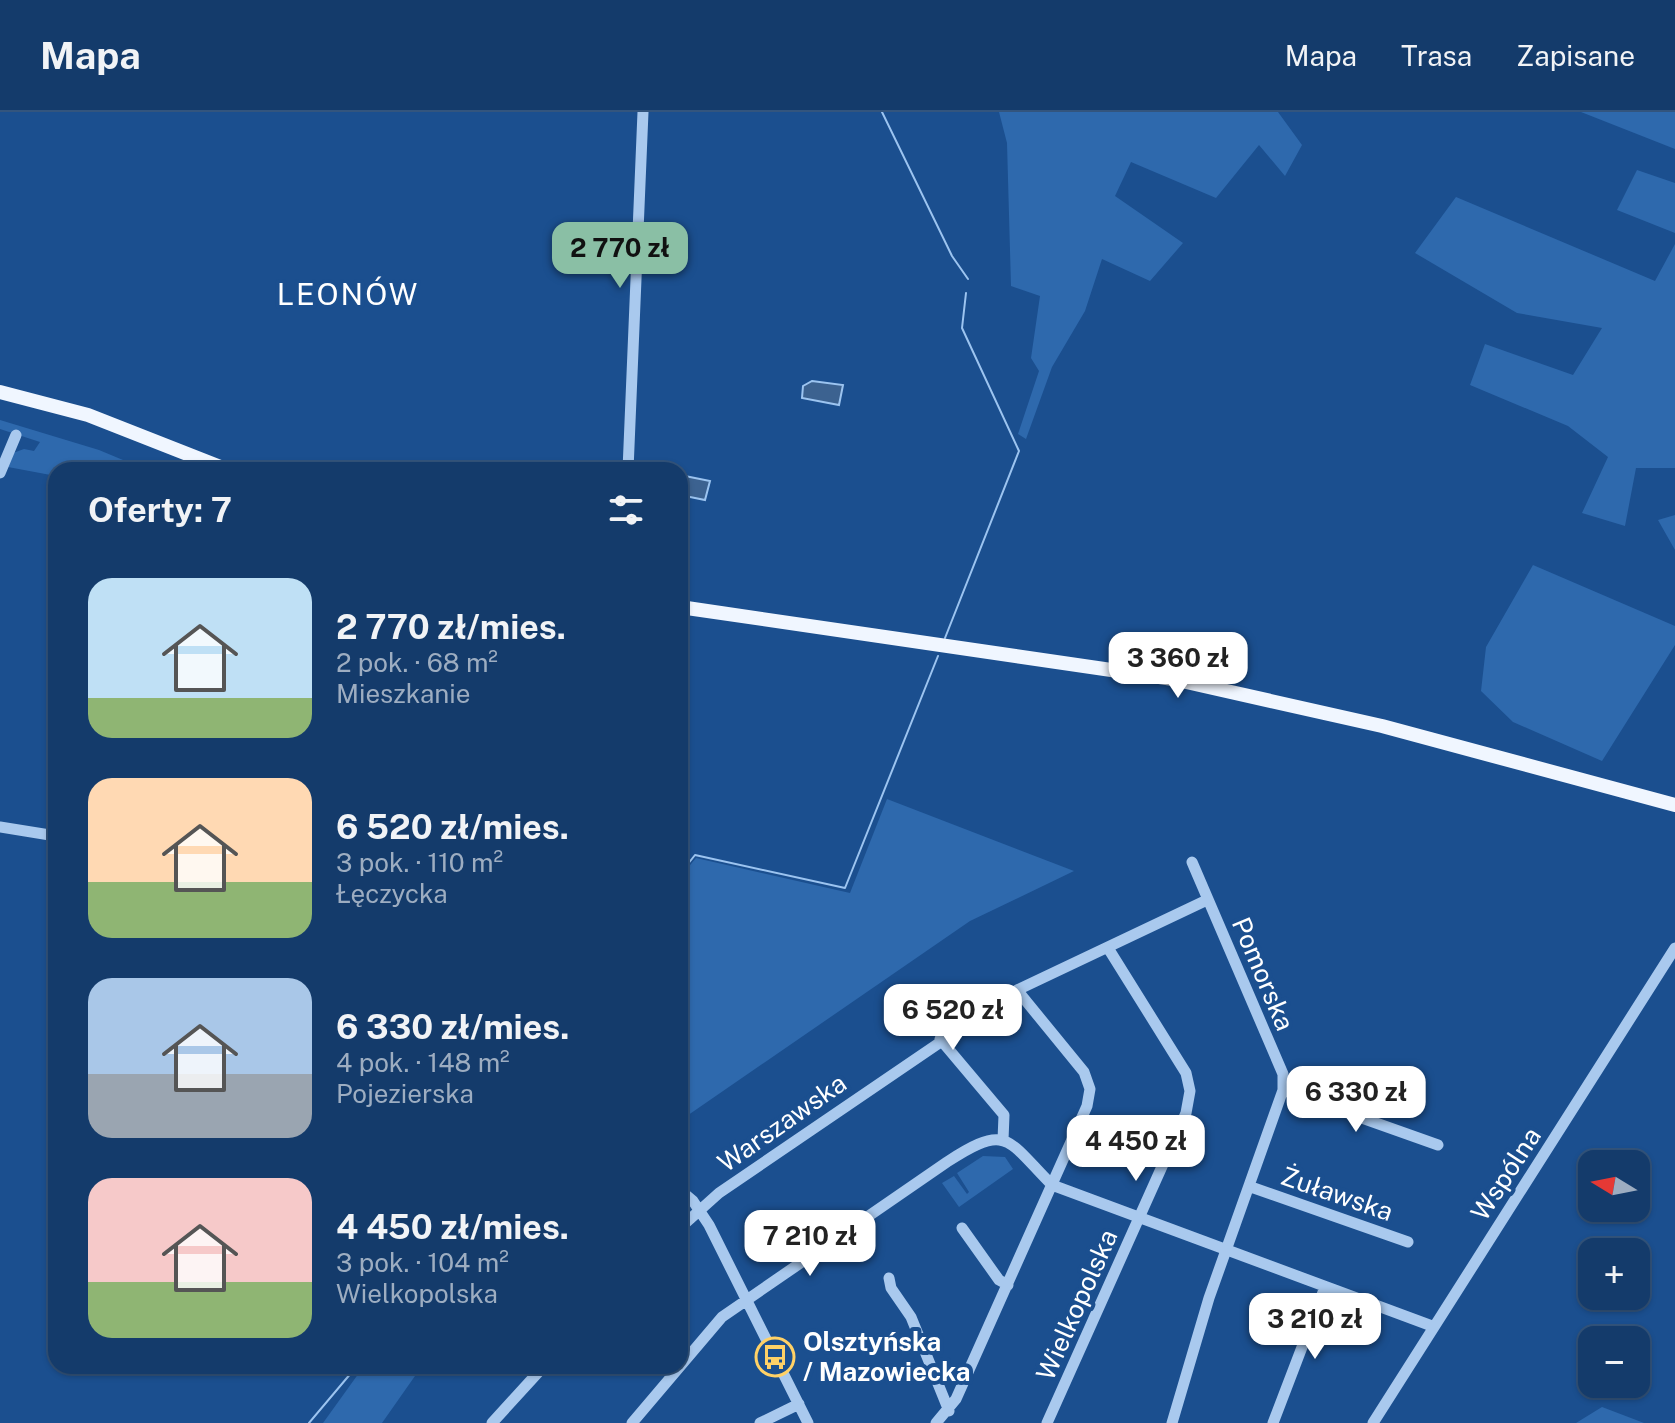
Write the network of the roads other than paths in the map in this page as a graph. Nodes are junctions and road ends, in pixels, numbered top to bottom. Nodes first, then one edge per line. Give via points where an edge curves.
1 (643, 112) edge
2 (0, 392) edge
3 (16, 435) dead end
4 (208, 462) edge
5 (628, 462) edge
6 (0, 473) edge
7 (688, 608) edge
8 (1675, 805) edge
9 (0, 827) edge
10 (48, 835) edge
11 (1192, 862) dead end
12 (1207, 900) junction
13 (1108, 948) junction
14 (1675, 948) edge
15 (1017, 990) junction
16 (940, 1039) junction
17 (1283, 1090) junction
18 (1003, 1140) junction
19 (1438, 1145) dead end
20 (1052, 1185) junction
21 (1251, 1187) junction
22 (688, 1198) edge
23 (700, 1210) junction
24 (1140, 1219) junction
25 (688, 1221) edge
26 (962, 1228) dead end
27 (1408, 1242) dead end
28 (1227, 1250) junction
29 (889, 1278) dead end
30 (1008, 1285) junction
31 (1325, 1287) junction
32 (746, 1300) junction
33 (1432, 1326) junction
34 (688, 1357) edge
35 (537, 1374) edge
36 (674, 1374) edge
37 (799, 1404) junction
38 (949, 1411) junction
39 (492, 1423) edge
40 (632, 1423) edge
41 (760, 1423) edge
42 (808, 1423) edge
43 (936, 1423) edge
44 (1047, 1423) edge
45 (1172, 1423) edge
46 (1273, 1423) edge
47 (1373, 1423) edge

1 - 5 street
2 - 4 main road via 88,415
3 - 6 street
7 - 8 main road via 1173,679 1382,726
9 - 10 street
11 - 12 street, Pomorska
12 - 13 street, Warszawska
12 - 17 street, Pomorska via 1283,1074
13 - 15 street, Warszawska
13 - 24 street, Wielkopolska via 1186,1073 1190,1091 1186,1113
14 - 33 street, Wspólna
15 - 16 street, Warszawska
15 - 20 street via 1084,1072 1090,1089
16 - 18 street via 1004,1115
16 - 23 street, Warszawska
17 - 19 street
17 - 21 street
18 - 20 street via 1015,1145
18 - 32 street via 979,1141
20 - 24 street
20 - 30 street
21 - 27 street, Żuławska
21 - 28 street
22 - 23 street
23 - 25 street, Warszawska
23 - 32 street
24 - 28 street
24 - 44 street, Wielkopolska
26 - 30 street
28 - 31 street
28 - 45 street
29 - 38 street via 911,1317
30 - 38 street
31 - 33 street
31 - 46 street
32 - 34 street via 722,1317
32 - 37 street
33 - 47 street, Wspólna
35 - 39 street
36 - 40 street
37 - 41 street
37 - 42 street
38 - 43 street

